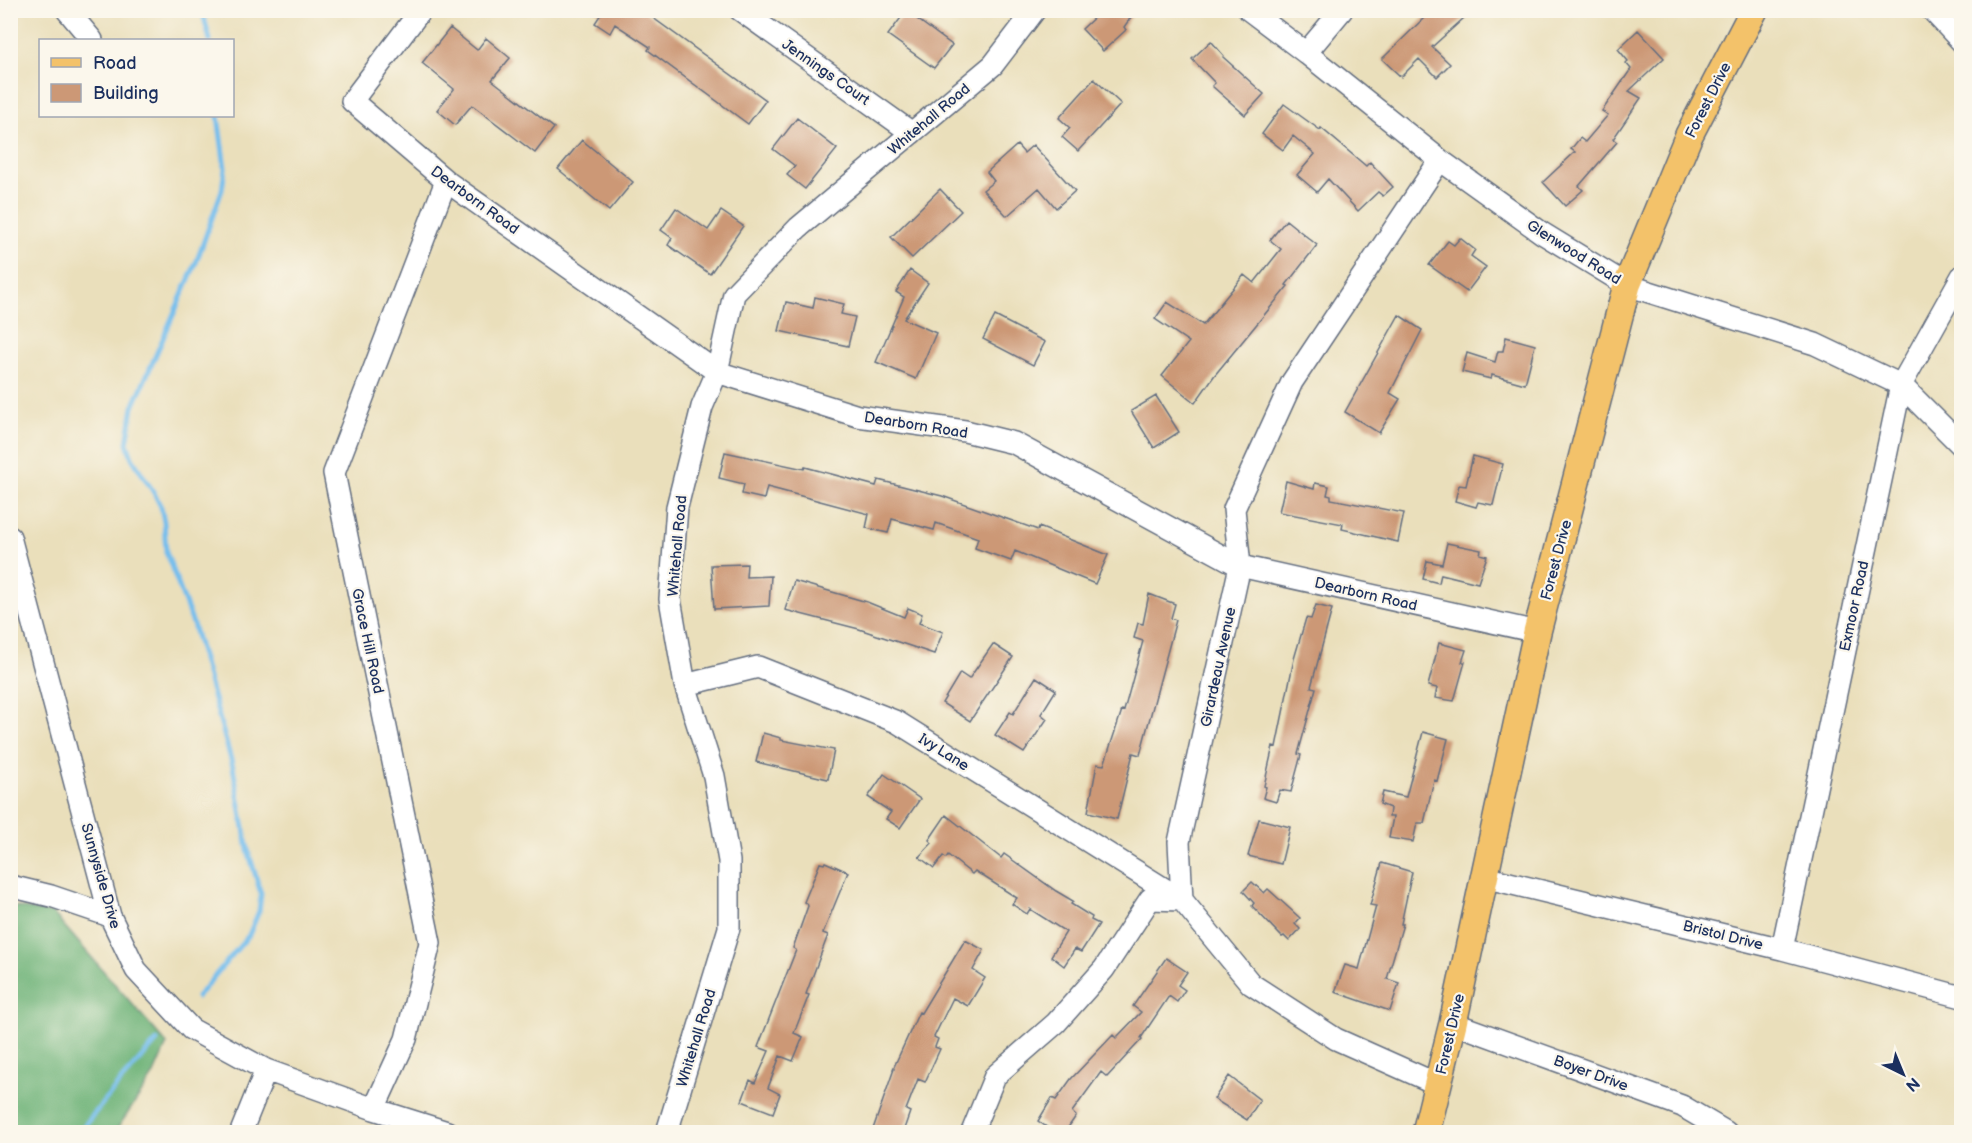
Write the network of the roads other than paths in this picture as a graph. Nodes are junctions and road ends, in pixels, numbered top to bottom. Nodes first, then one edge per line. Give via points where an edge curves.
1 (67, 10) edge
2 (421, 10) edge
3 (740, 10) edge
4 (1035, 10) edge
5 (1249, 10) edge
6 (1342, 10) edge
7 (1754, 10) edge
8 (1932, 10) edge
9 (91, 39) edge
10 (1962, 42) edge
11 (1306, 53) junction
12 (912, 133) junction
13 (1440, 160) junction
14 (446, 182) junction
15 (1962, 276) edge
16 (1627, 285) junction
17 (717, 372) junction
18 (1901, 386) junction
19 (1962, 446) edge
20 (10, 537) edge
21 (1240, 566) junction
22 (1537, 632) junction
23 (685, 685) junction
24 (1484, 877) junction
25 (10, 886) edge
26 (1182, 900) junction
27 (110, 916) junction
28 (1782, 949) junction
29 (1962, 998) edge
30 (1453, 1023) junction
31 (266, 1070) junction
32 (1438, 1085) junction
33 (374, 1109) junction
34 (241, 1132) edge
35 (447, 1132) edge
36 (667, 1132) edge
37 (972, 1132) edge
38 (1426, 1132) edge
39 (1726, 1132) edge

1 - 9 street
2 - 14 street, Dearborn Road via 352,101
3 - 12 street, Jennings Court
4 - 12 street, Whitehall Road via 993,65
5 - 11 street, Glenwood Road
6 - 11 street
7 - 16 main road, Forest Drive via 1689,135
8 - 10 street
11 - 13 street, Glenwood Road
12 - 17 street, Whitehall Road via 798,228 734,294
13 - 16 street, Glenwood Road via 1542,234
13 - 21 street, Girardeau Avenue via 1292,382 1234,509
14 - 17 street, Dearborn Road
14 - 33 street, Grace Hill Road via 333,474 430,943 406,1039
15 - 18 street, Exmoor Road
16 - 18 street, Glenwood Road via 1815,344
16 - 22 main road, Forest Drive
17 - 21 street, Dearborn Road via 858,416 965,431 1014,443
17 - 23 street, Whitehall Road via 702,407 677,507 670,599
18 - 19 street, Glenwood Road
18 - 28 street, Exmoor Road
20 - 27 street, Sunnyside Drive
21 - 22 street, Dearborn Road
21 - 26 street, Girardeau Avenue via 1179,842
22 - 24 main road, Forest Drive
23 - 26 street, Ivy Lane via 758,667 897,722
23 - 36 street, Whitehall Road via 716,786 729,861 729,928
24 - 28 street, Bristol Drive
24 - 30 main road, Forest Drive
25 - 27 street
26 - 32 street, Ivy Lane via 1251,984 1336,1039
26 - 37 street via 1150,899 1104,969 1056,1023 994,1076
27 - 31 street, Sunnyside Drive via 136,970 191,1029
28 - 29 street, Bristol Drive
30 - 32 main road, Forest Drive
30 - 39 street, Boyer Drive via 1682,1106
31 - 33 street, Sunnyside Drive
31 - 34 street
32 - 38 main road, Forest Drive
33 - 35 street, Sunnyside Drive

